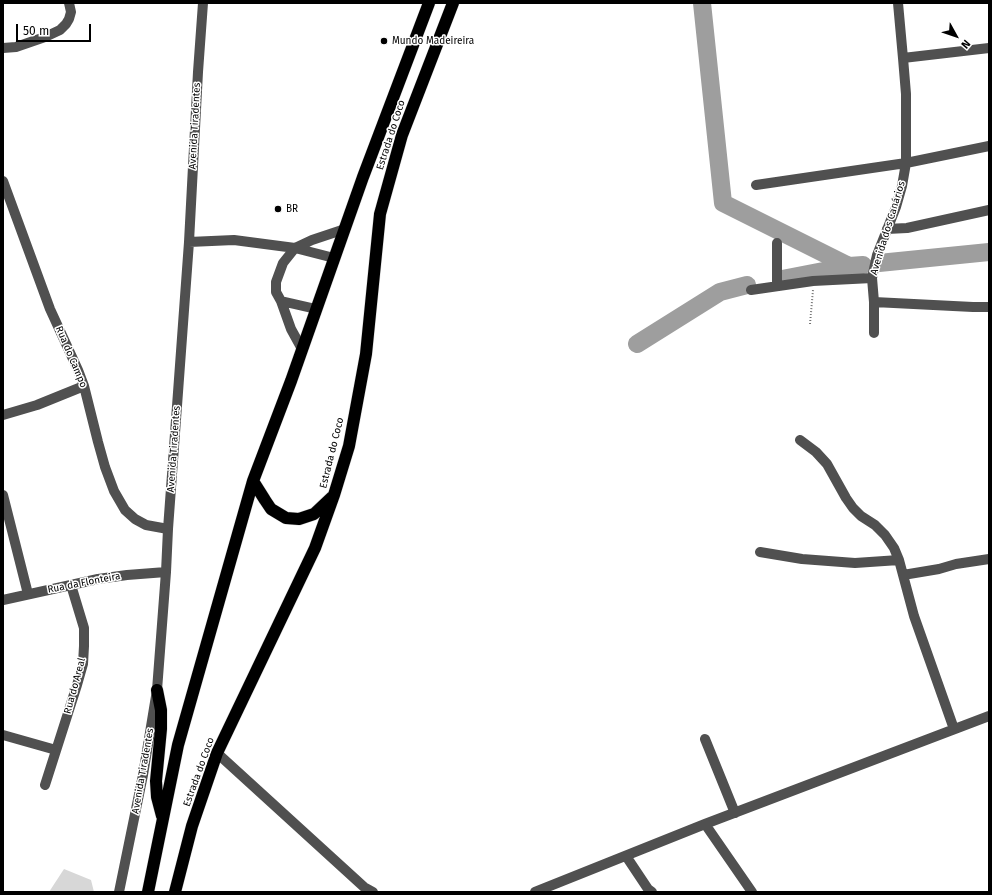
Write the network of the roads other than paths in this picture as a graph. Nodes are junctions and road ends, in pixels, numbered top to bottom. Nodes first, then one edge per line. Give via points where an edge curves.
1 (69, 3) edge
2 (203, 3) edge
3 (429, 3) edge
4 (453, 3) edge
5 (898, 3) edge
6 (3, 48) edge
7 (989, 48) edge
8 (903, 58) junction
9 (989, 146) edge
10 (906, 163) junction
11 (3, 181) edge
12 (756, 185) dead end
13 (989, 210) edge
14 (345, 229) junction
15 (887, 229) junction
16 (189, 242) junction
17 (777, 243) dead end
18 (295, 248) junction
19 (334, 258) junction
20 (872, 278) junction
21 (777, 286) junction
22 (751, 290) dead end
23 (280, 301) junction
24 (874, 302) junction
25 (989, 307) edge
26 (316, 309) junction
27 (874, 333) dead end
28 (302, 349) junction
29 (84, 386) junction
30 (3, 415) edge
31 (800, 440) dead end
32 (253, 481) junction
33 (3, 495) edge
34 (334, 496) junction
35 (5, 508) edge
36 (168, 529) junction
37 (760, 552) dead end
38 (899, 560) junction
39 (989, 560) edge
40 (166, 572) junction
41 (902, 575) junction
42 (71, 585) junction
43 (28, 594) junction
44 (3, 600) edge
45 (157, 690) junction
46 (989, 716) edge
47 (954, 729) junction
48 (3, 735) edge
49 (705, 739) dead end
50 (56, 750) junction
51 (217, 753) junction
52 (45, 784) dead end
53 (735, 813) junction
54 (163, 820) junction
55 (705, 824) junction
56 (626, 856) junction
57 (119, 892) edge
58 (148, 892) edge
59 (175, 892) edge
60 (373, 892) edge
61 (535, 892) edge
62 (652, 892) edge
63 (752, 892) edge

1 - 6 street via 71,12 60,30 16,47
2 - 16 street, Avenida Tiradentes
3 - 14 highway, Estrada do Coco
4 - 34 highway, Estrada do Coco via 402,135 380,214 366,354 349,446
5 - 8 street, Avenida dos Canários
7 - 8 street
8 - 10 street, Avenida dos Canários
9 - 10 street
10 - 12 street
10 - 15 street, Avenida dos Canários via 896,207
11 - 29 street, Rua do Campo via 50,309
13 - 15 street via 907,228
14 - 18 street
14 - 19 highway, Estrada do Coco
15 - 20 street, Avenida dos Canários
16 - 18 street via 234,240
16 - 36 street, Avenida Tiradentes
17 - 21 street
18 - 19 street
18 - 23 street via 283,263 276,282 276,292
19 - 26 highway, Estrada do Coco
20 - 21 street
20 - 24 street, Avenida dos Canários
21 - 22 street
23 - 26 street
23 - 28 street
24 - 25 street
24 - 27 street, Avenida dos Canários
26 - 28 highway, Estrada do Coco
28 - 32 highway, Estrada do Coco
29 - 30 street via 37,405
29 - 36 street, Rua do Campo via 105,467 125,510 146,525
31 - 38 street via 828,464 853,508 885,535
32 - 34 highway via 272,509 286,518 299,519 314,514
32 - 54 highway, Estrada do Coco via 178,745
33 - 35 street
34 - 51 highway, Estrada do Coco via 315,548
35 - 43 street
36 - 40 street, Avenida Tiradentes
37 - 38 street via 802,559 855,563
38 - 41 street
39 - 41 street
40 - 42 street, Rua da Flonteira via 98,579
40 - 45 street, Avenida Tiradentes
41 - 47 street
42 - 43 street, Rua da Flonteira
42 - 50 street, Rua do Areal via 84,628 83,664
43 - 44 street, Rua da Flonteira
45 - 54 highway via 161,722 156,781
45 - 57 street, Avenida Tiradentes
46 - 47 street
47 - 53 street
48 - 50 street
49 - 53 street
50 - 52 street, Rua do Areal
51 - 59 highway, Estrada do Coco via 192,826
51 - 60 street via 358,882
53 - 55 street
54 - 58 highway, Estrada do Coco
55 - 56 street
55 - 63 street
56 - 61 street
56 - 62 street

